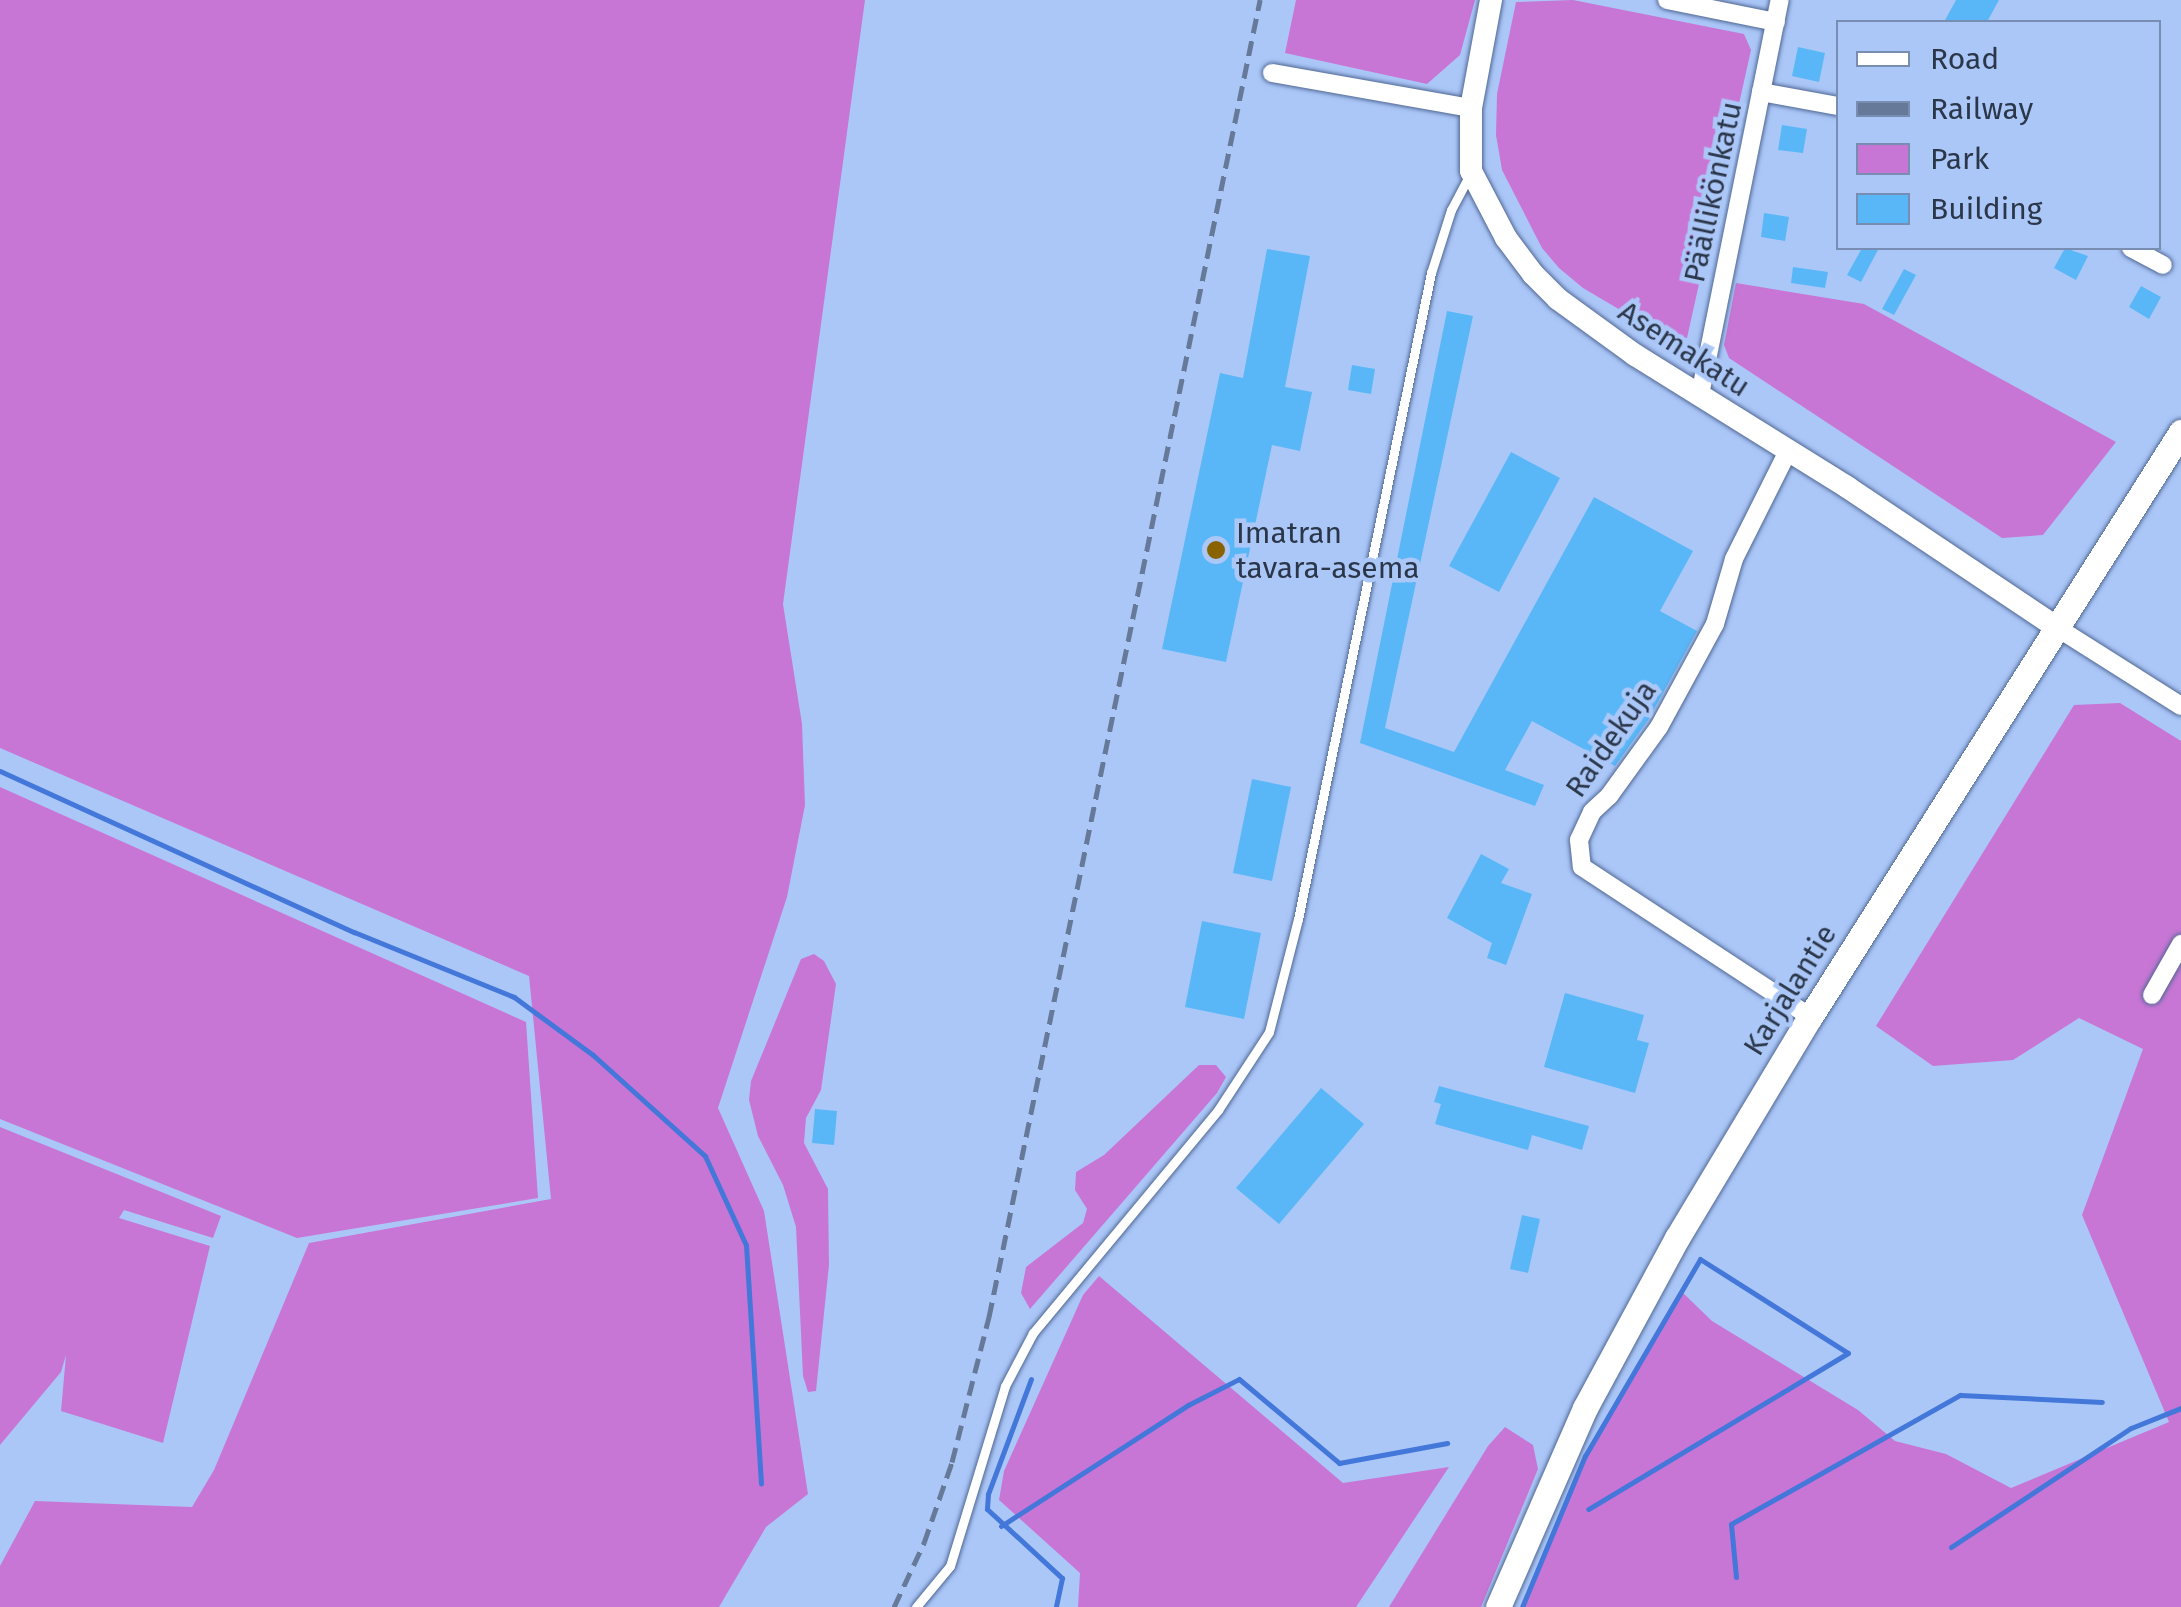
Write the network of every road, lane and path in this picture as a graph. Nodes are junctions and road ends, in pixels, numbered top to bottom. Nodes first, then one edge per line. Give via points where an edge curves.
1 (1491, 0) edge
2 (1667, 0) edge
3 (1780, 0) edge
4 (1776, 22) junction
5 (1272, 73) dead end
6 (1761, 92) junction
7 (1836, 106) edge
8 (1471, 108) junction
9 (1471, 172) junction
10 (2136, 250) edge
11 (2163, 265) dead end
12 (1700, 394) junction
13 (2181, 432) edge
14 (1788, 451) junction
15 (2056, 627) junction
16 (2181, 706) edge
17 (2181, 944) edge
18 (2152, 995) dead end
19 (1810, 1017) junction
20 (916, 1607) edge
21 (1498, 1607) edge

1 - 8 street, Asemakatu
2 - 4 street
3 - 4 street, Päällikönkatu
4 - 6 street, Päällikönkatu
5 - 8 street
6 - 7 street
6 - 12 street, Päällikönkatu
8 - 9 street, Asemakatu
9 - 12 street, Asemakatu via 1506,238 1558,299
9 - 20 lane via 1431,273 1269,1032 1218,1110 1034,1333 1004,1386 950,1566
10 - 11 street
12 - 14 street, Asemakatu
13 - 15 main road, Karjalantie
14 - 15 street, Asemakatu
14 - 19 street, Raidekuja via 1734,559 1714,624 1660,727 1592,812 1578,840 1582,867
15 - 16 street
15 - 19 main road, Karjalantie
17 - 18 street
19 - 21 main road, Karjalantie via 1677,1238 1585,1408

